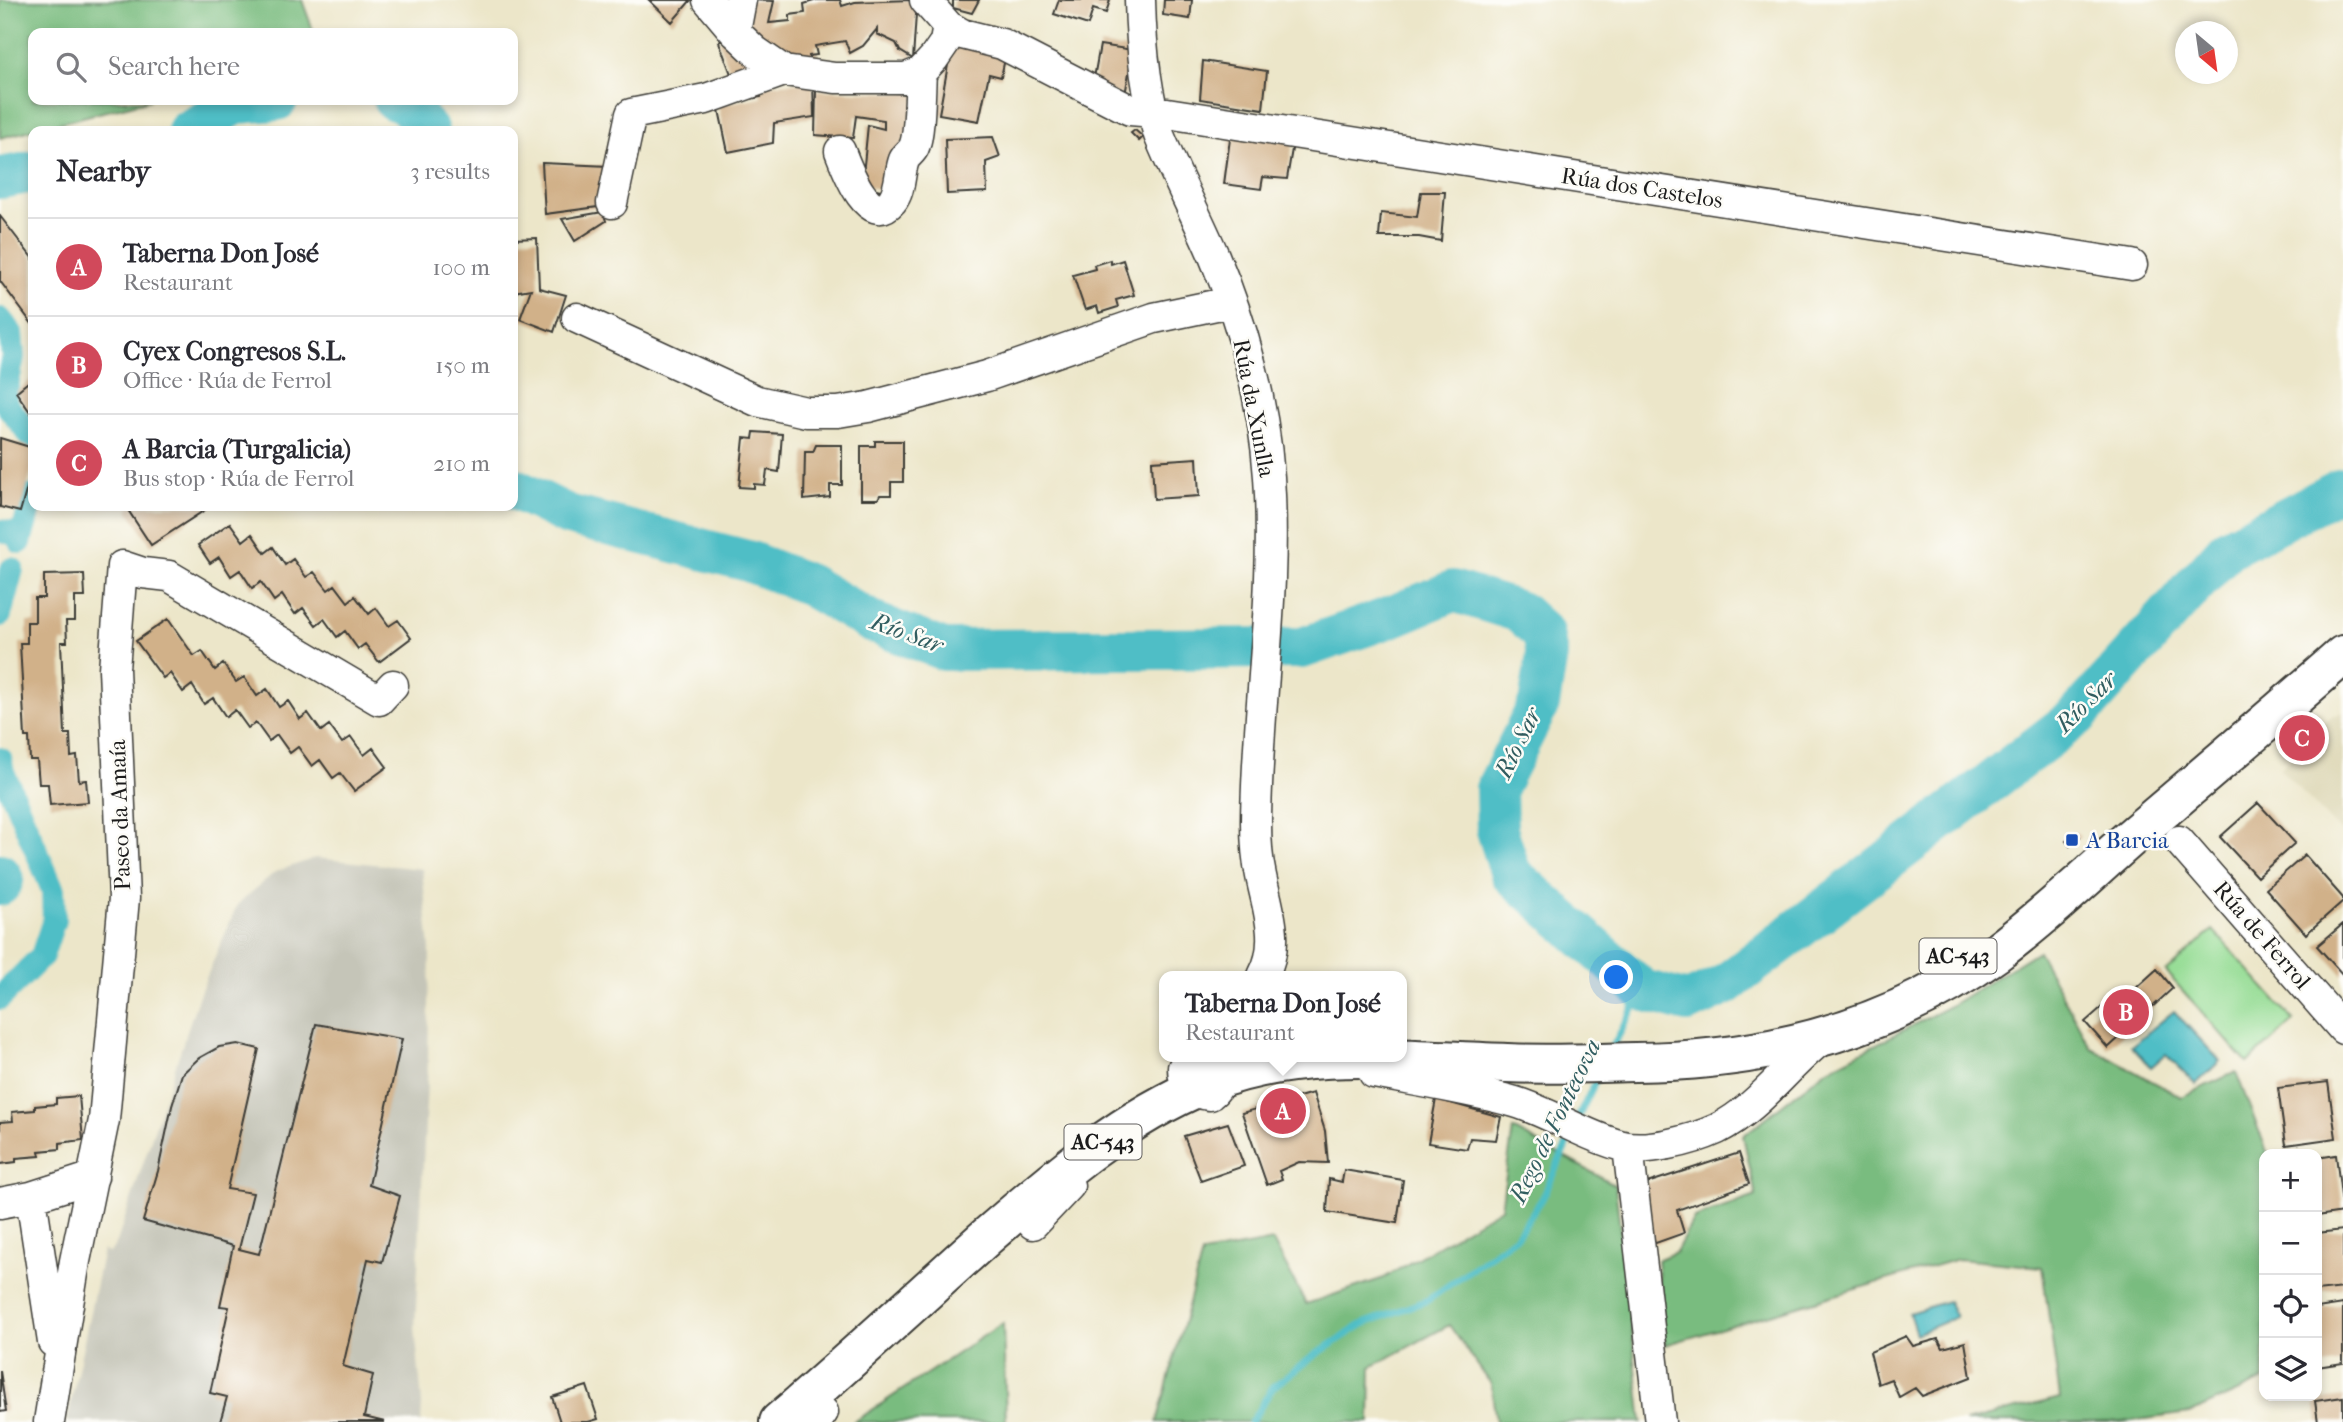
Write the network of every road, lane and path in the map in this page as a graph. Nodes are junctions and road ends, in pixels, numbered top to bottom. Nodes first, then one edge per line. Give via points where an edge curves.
1 (708, 0) edge
2 (741, 0) edge
3 (925, 0) edge
4 (1140, 0) edge
5 (948, 26) junction
6 (735, 32) junction
7 (784, 71) junction
8 (921, 72) junction
9 (1151, 111) junction
10 (840, 151) dead end
11 (612, 204) dead end
12 (2132, 265) dead end
13 (1230, 302) junction
14 (577, 318) dead end
15 (2343, 626) edge
16 (2343, 655) edge
17 (393, 685) dead end
18 (2179, 841) dead end
19 (1265, 971) edge
20 (2343, 1029) edge
21 (1825, 1036) junction
22 (1407, 1060) edge
23 (1247, 1062) edge
24 (1300, 1062) edge
25 (1397, 1062) edge
26 (1512, 1063) junction
27 (1204, 1068) edge
28 (1347, 1070) junction
29 (1614, 1142) junction
30 (1101, 1143) junction
31 (93, 1177) junction
32 (32, 1197) junction
33 (0, 1203) edge
34 (1033, 1224) junction
35 (58, 1373) junction
36 (816, 1419) edge
37 (49, 1422) edge
38 (779, 1422) edge
39 (1660, 1422) edge

1 - 6 street
2 - 6 street
3 - 5 street
4 - 9 street, Rúa da Xunlla
5 - 8 street via 945,42
5 - 9 street via 1002,44 1130,110
6 - 7 street
7 - 8 street via 835,78 906,78
7 - 11 street via 706,99 631,114
8 - 10 street via 914,147 905,159 892,201 874,207 863,199
9 - 12 street, Rúa dos Castelos
9 - 13 street, Rúa da Xunlla
13 - 14 street via 1154,318 987,376 868,407 828,412 757,401
13 - 19 street, Rúa da Xunlla via 1246,350 1266,448 1271,535 1256,805 1256,839 1273,940
15 - 21 main road, AC-543 via 1946,965
16 - 21 main road, AC-543 via 2001,950 1913,1004
17 - 31 street, Paseo da Amaía via 379,700 169,576 122,566 114,669 124,898 104,1120
18 - 20 street, Rúa de Ferrol
21 - 26 main road, AC-543 via 1763,1052 1668,1062
21 - 29 street via 1752,1106 1717,1129 1676,1142
22 - 26 main road, AC-543
23 - 27 street
24 - 28 street
25 - 28 main road, AC-543
26 - 28 main road, AC-543
27 - 28 main road, AC-543 via 1274,1065
27 - 30 main road, AC-543
27 - 30 street via 1153,1090
27 - 34 street via 1176,1110 1106,1152
28 - 29 street via 1528,1106
28 - 34 main road, AC-543 via 1255,1093 1190,1117 1128,1150
29 - 39 street
30 - 38 main road, AC-543 via 1034,1196
31 - 32 street
31 - 35 street, Paseo da Amaía
32 - 33 street
32 - 35 street, Paseo da Amaía
34 - 36 main road, AC-543
35 - 37 street, Paseo da Amaía

